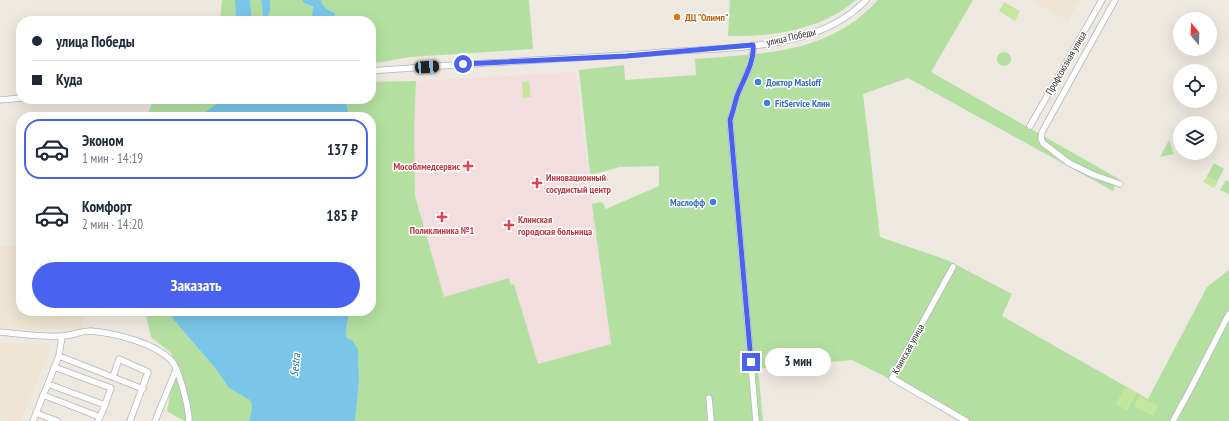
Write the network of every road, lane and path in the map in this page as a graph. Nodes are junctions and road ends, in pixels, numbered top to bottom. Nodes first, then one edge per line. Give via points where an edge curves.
1 (866, 0) edge
2 (1102, 0) edge
3 (1115, 0) edge
4 (753, 45) junction
5 (376, 71) edge
6 (16, 98) edge
7 (0, 100) edge
8 (1030, 126) dead end
9 (1120, 184) dead end
10 (953, 267) dead end
11 (1229, 314) edge
12 (0, 332) edge
13 (62, 336) junction
14 (59, 356) junction
15 (54, 367) junction
16 (176, 370) junction
17 (112, 377) junction
18 (48, 384) junction
19 (143, 389) junction
20 (43, 395) junction
21 (709, 398) dead end
22 (105, 405) junction
23 (36, 413) junction
24 (99, 419) edge
25 (34, 421) edge
26 (57, 421) edge
27 (131, 421) edge
28 (155, 421) edge
29 (189, 421) edge
30 (711, 421) edge
31 (756, 421) edge
32 (966, 421) edge
33 (1173, 421) edge

1 - 4 street, улица Победы via 838,22 818,31 789,40
2 - 8 street, Профсоюзная улица
3 - 9 street via 1041,138 1043,143 1069,163
4 - 5 street, улица Победы via 626,56
4 - 31 street via 754,51 730,120
6 - 7 street
10 - 32 street, Клинская улица via 892,378
11 - 33 street
12 - 13 street
13 - 14 street
13 - 16 street via 90,331 132,339 162,353 172,361
14 - 15 street
14 - 17 street
15 - 18 street
15 - 22 street via 111,388
16 - 28 street
16 - 29 street
17 - 19 street
17 - 19 street via 119,359 148,372
18 - 20 street
18 - 22 street
19 - 27 street
20 - 23 street
20 - 24 street
21 - 30 street
22 - 24 street
23 - 25 street
23 - 26 street

